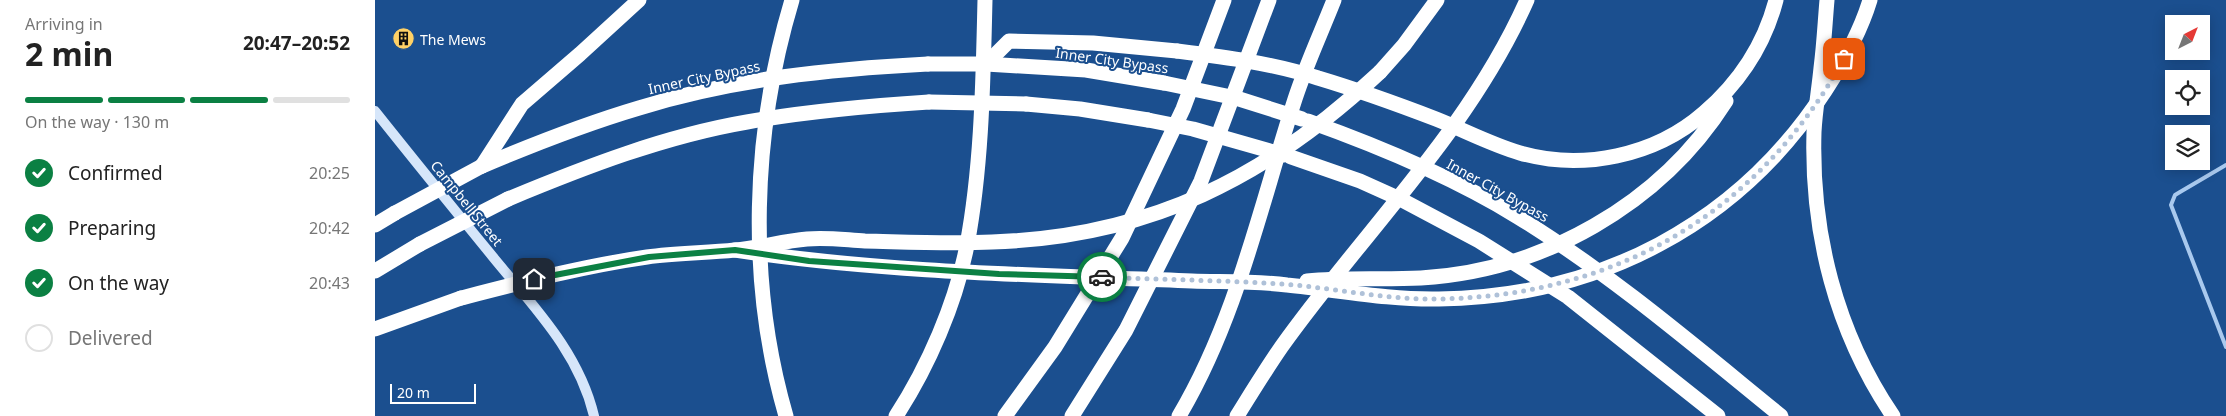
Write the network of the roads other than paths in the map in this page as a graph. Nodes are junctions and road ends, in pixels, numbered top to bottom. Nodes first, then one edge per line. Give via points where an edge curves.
1 (639, 0) edge
2 (792, 0) edge
3 (985, 0) edge
4 (1224, 0) edge
5 (1269, 0) edge
6 (1334, 0) edge
7 (1437, 0) edge
8 (1527, 0) edge
9 (1775, 0) edge
10 (1827, 0) edge
11 (1870, 0) edge
12 (986, 64) junction
13 (375, 111) edge
14 (2226, 165) edge
15 (482, 166) junction
16 (375, 225) edge
17 (735, 250) junction
18 (375, 271) edge
19 (1283, 284) junction
20 (375, 329) edge
21 (2226, 347) edge
22 (594, 416) edge
23 (786, 416) edge
24 (896, 416) edge
25 (1005, 416) edge
26 (1072, 416) edge
27 (1179, 416) edge
28 (1237, 416) edge
29 (1719, 416) edge
30 (1781, 416) edge
31 (1893, 416) edge

1 - 15 highway via 522,104
2 - 23 highway, bridge via 775,63 769,104 759,236 770,339
3 - 24 highway via 978,160 967,247 942,328
4 - 25 highway via 1183,109 1122,238 1055,347
5 - 26 highway via 1201,181 1126,330
6 - 27 highway via 1296,97 1237,291 1207,364
7 - 17 highway, bridge via 1380,72 1319,125 1230,183 1162,212 1074,236 1032,240 923,243 809,239
8 - 28 highway, bridge via 1503,50 1445,137 1283,346
9 - 12 highway, bridge via 1768,27 1755,54 1717,102 1698,119 1647,148 1598,159 1551,160 1520,153 1385,100 1316,77 1229,57 1029,40 1009,41
9 - 19 highway, bridge via 1741,77 1704,133 1643,194 1595,225 1563,243 1510,262 1466,272 1421,278 1333,278
10 - 31 highway, bridge via 1814,130 1816,206 1823,251 1831,285 1860,359
11 - 19 highway, bridge via 1835,76 1809,116 1769,163 1722,205 1693,225 1627,261 1563,283 1492,296 1387,298
12 - 15 highway, Inner City Bypass, bridge via 928,64 806,73 684,96 585,126
12 - 30 highway, Inner City Bypass, bridge via 1087,70 1236,98 1373,145 1493,203 1555,241 1664,320
13 - 22 main road, Campbell Street via 553,331 580,373
14 - 21 lane via 2175,195 2171,205
15 - 16 highway, Inner City Bypass, bridge
17 - 19 highway, bridge via 809,261 937,270
17 - 20 highway, bridge via 649,257 534,279 461,298
18 - 29 highway, bridge via 508,198 622,156 737,124 814,112 929,102 1080,109 1193,129 1291,157 1376,188 1479,242 1568,297

